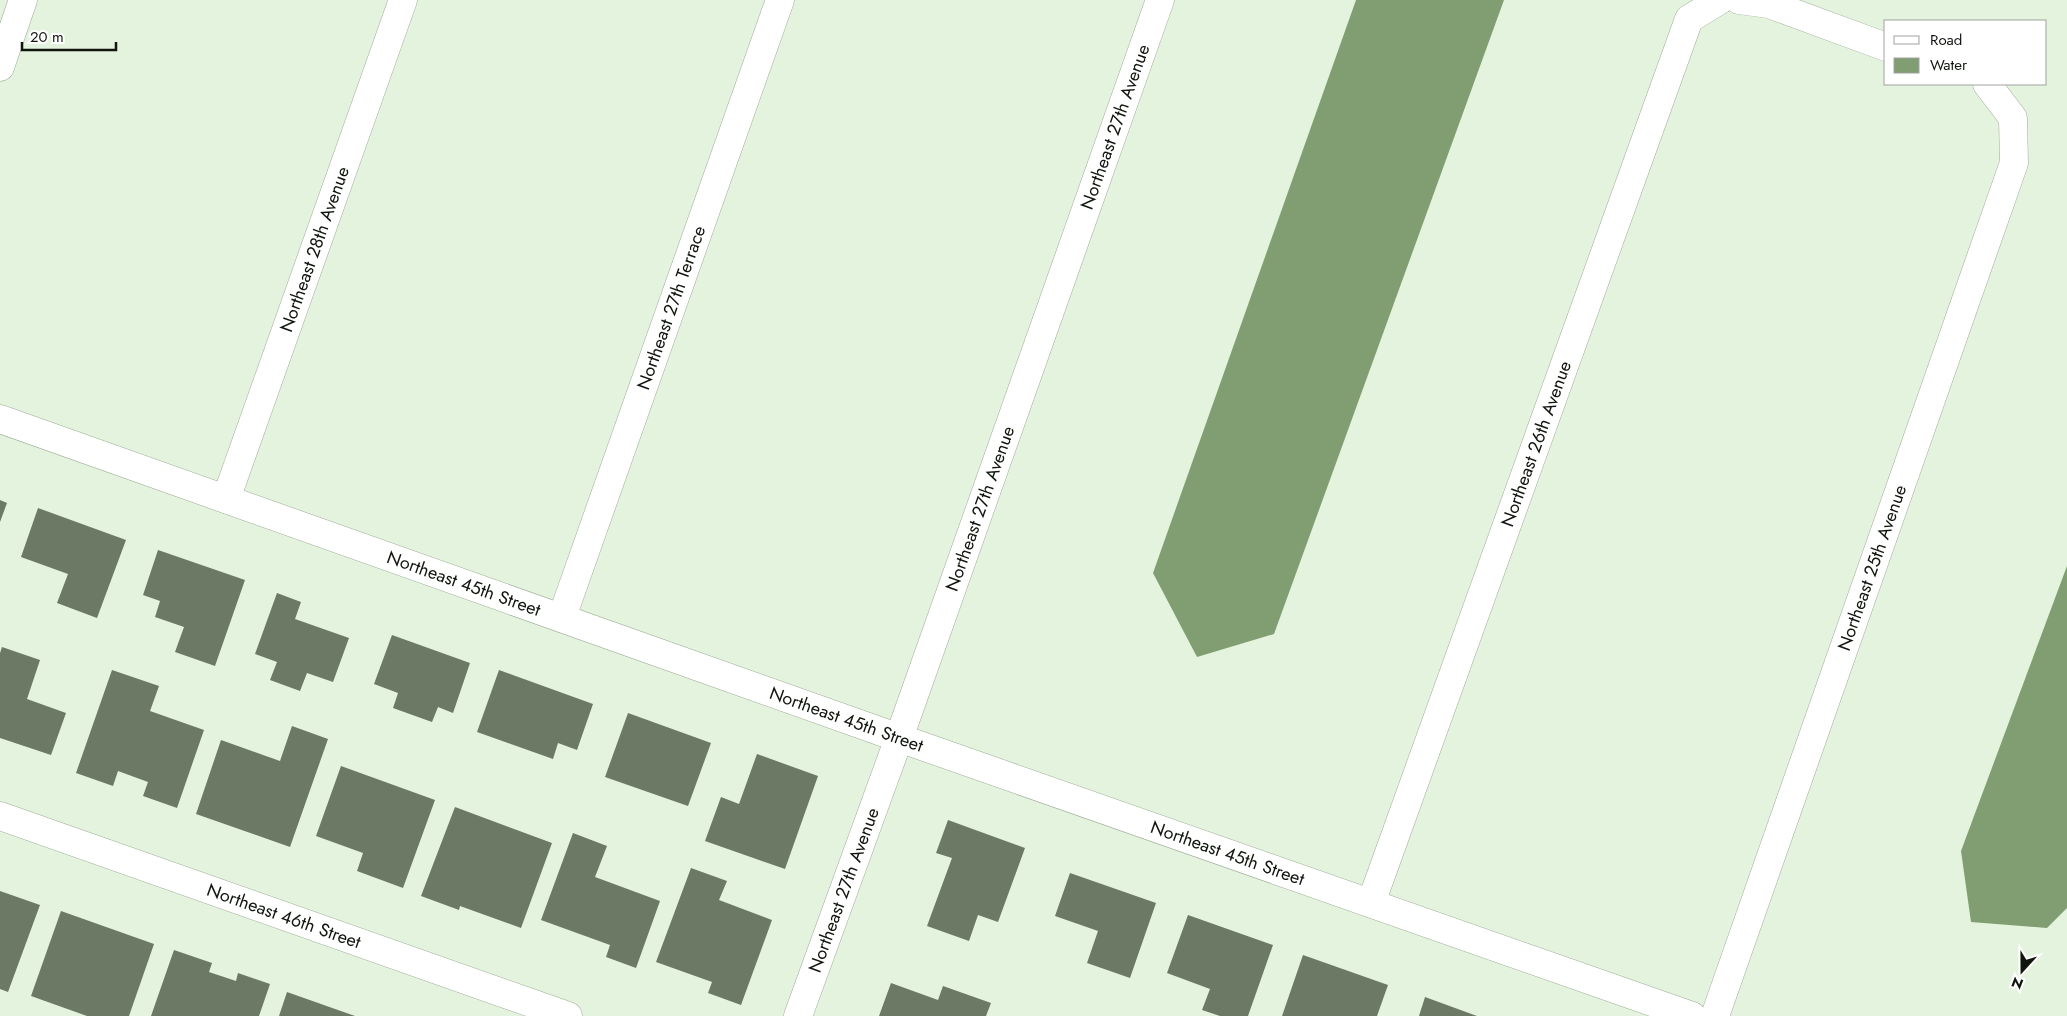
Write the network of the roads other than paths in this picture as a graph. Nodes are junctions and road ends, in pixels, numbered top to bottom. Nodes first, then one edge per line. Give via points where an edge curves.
1 (24, 0) edge
2 (403, 0) edge
3 (780, 0) edge
4 (1160, 0) edge
5 (1720, 0) edge
6 (1739, 0) edge
7 (1884, 46) edge
8 (0, 67) edge
9 (1988, 85) edge
10 (0, 419) edge
11 (226, 499) junction
12 (562, 617) junction
13 (899, 738) junction
14 (0, 816) edge
15 (1371, 903) junction
16 (568, 1016) edge
17 (798, 1016) edge
18 (1692, 1016) edge
19 (1715, 1016) edge

1 - 8 street
2 - 11 street, Northeast 28th Avenue
3 - 12 street, Northeast 27th Terrace
4 - 13 street, Northeast 27th Avenue
5 - 15 street, Northeast 26th Avenue via 1689,19
6 - 7 street via 1769,4
9 - 19 street, Northeast 25th Avenue via 2013,118 2014,163
10 - 11 street, Northeast 45th Street
11 - 12 street, Northeast 45th Street
12 - 13 street, Northeast 45th Street
13 - 15 street, Northeast 45th Street
13 - 17 street, Northeast 27th Avenue
14 - 16 street, Northeast 46th Street
15 - 18 street, Northeast 45th Street

